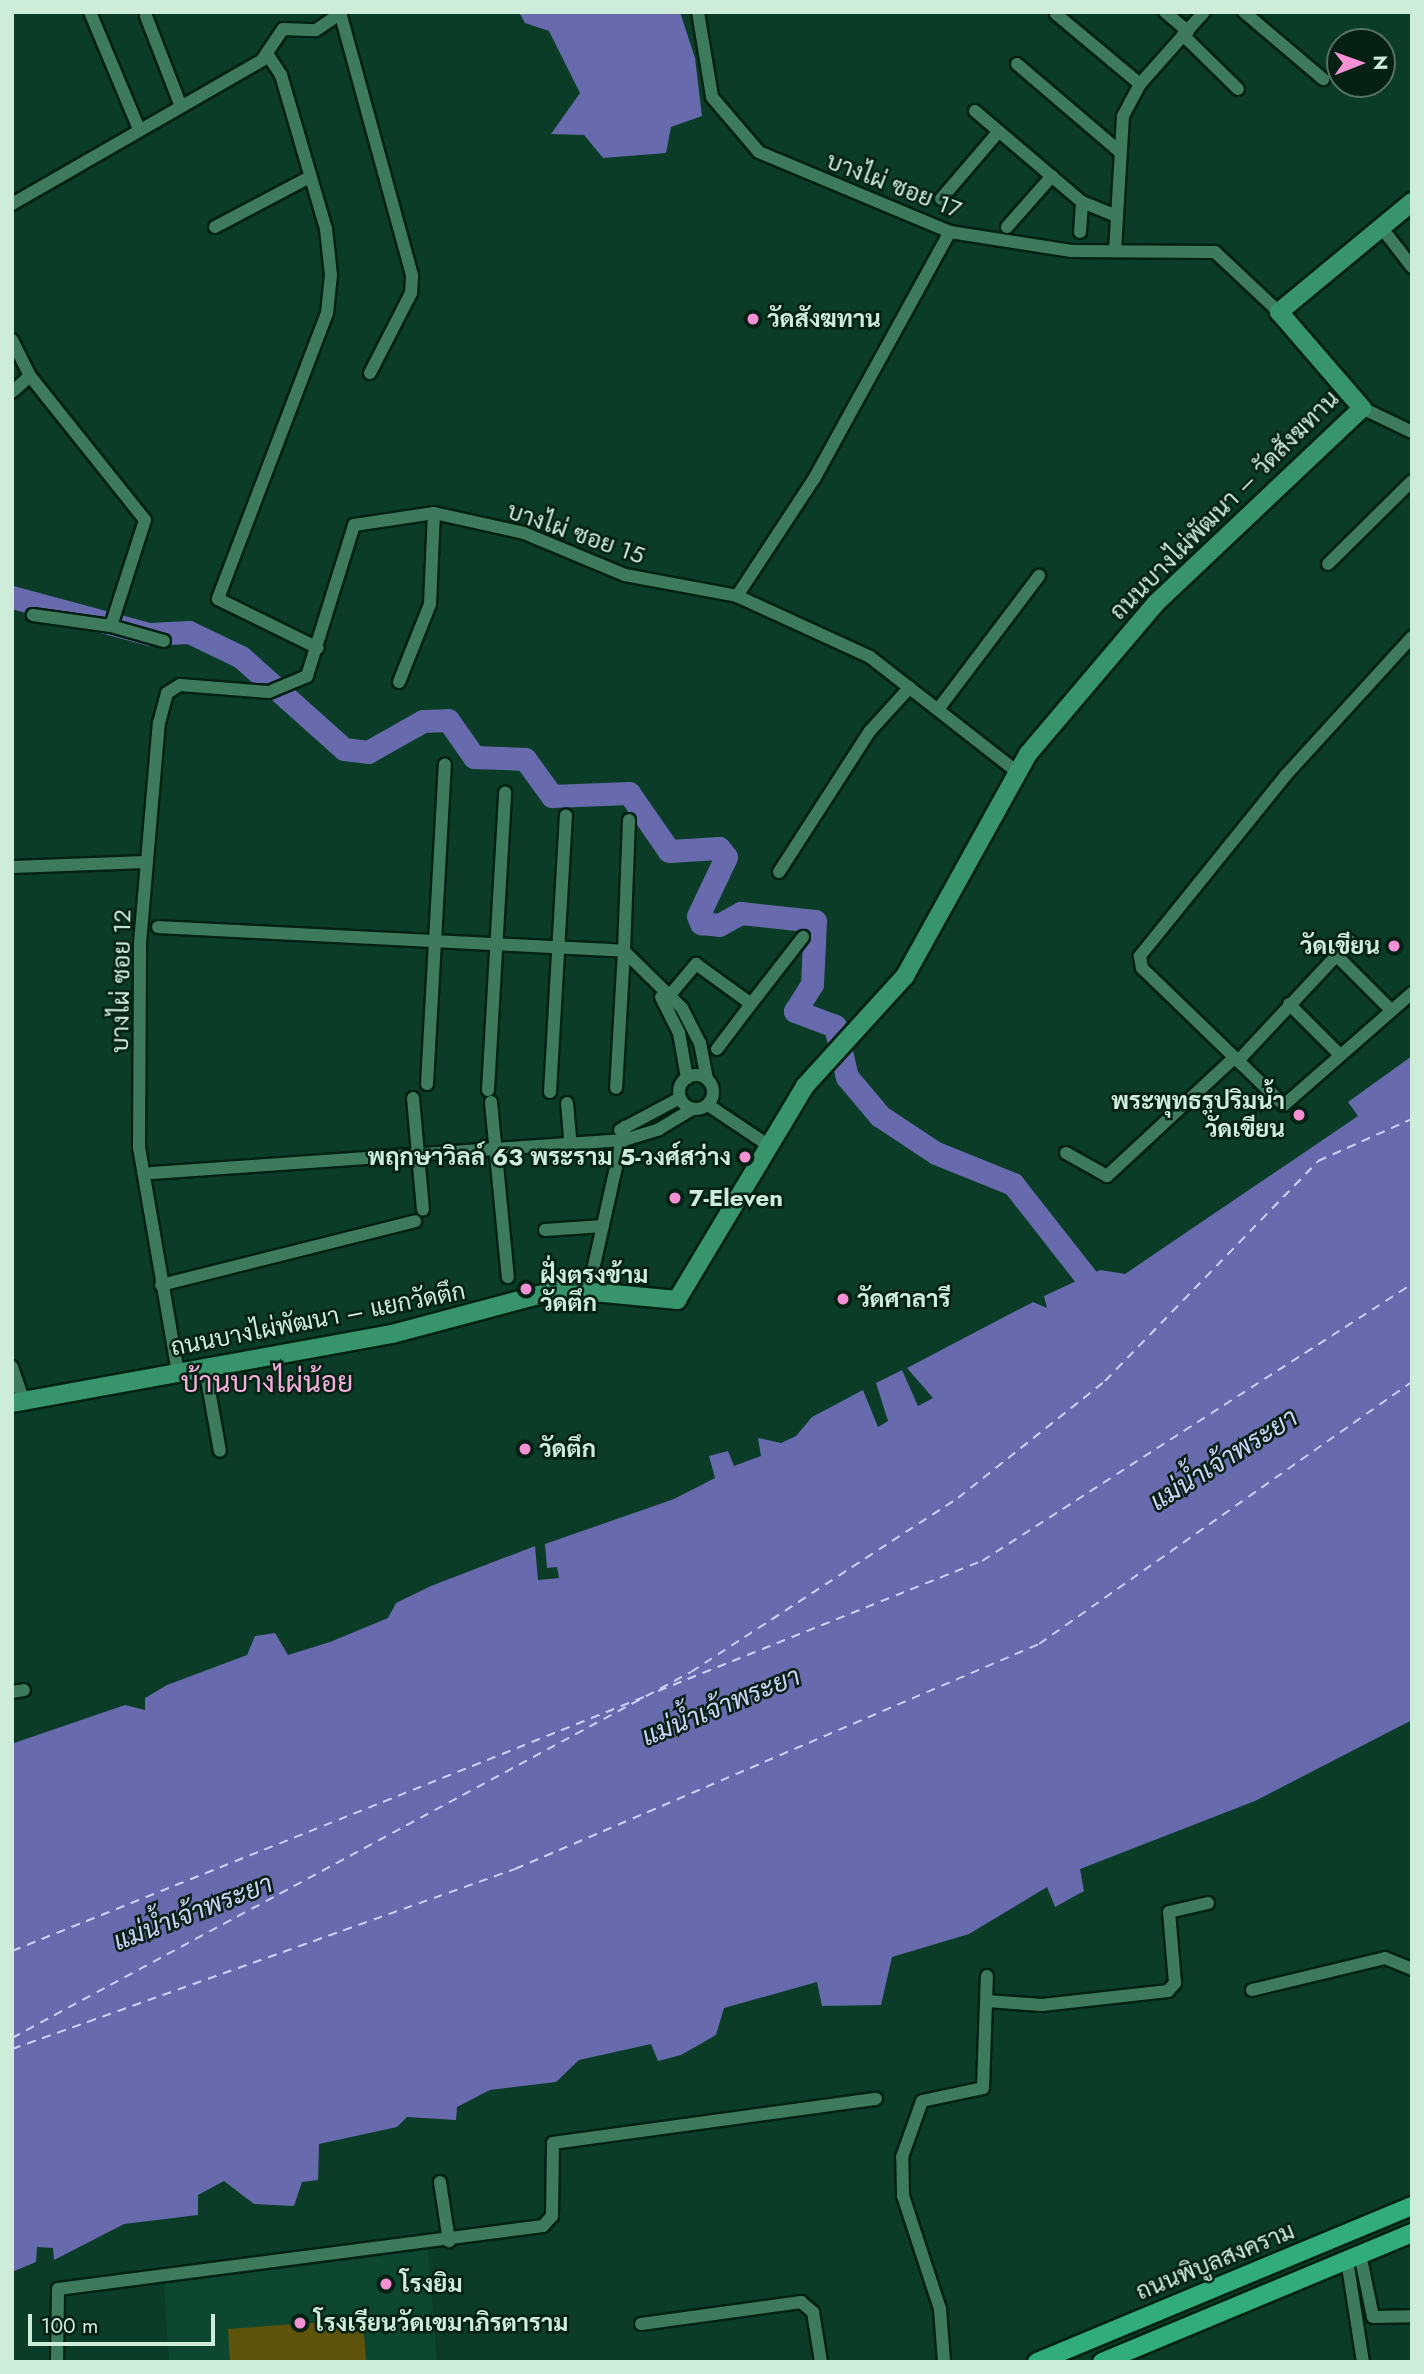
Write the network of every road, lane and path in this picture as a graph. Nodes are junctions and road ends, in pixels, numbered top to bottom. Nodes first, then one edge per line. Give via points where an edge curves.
1 (90, 12) edge
2 (698, 12) edge
3 (1165, 12) edge
4 (1204, 12) edge
5 (1244, 12) edge
6 (340, 13) edge
7 (1056, 13) edge
8 (146, 16) dead end
9 (1185, 33) junction
10 (268, 55) junction
11 (1017, 64) dead end
12 (1323, 79) dead end
13 (1140, 84) junction
14 (1238, 89) dead end
15 (180, 104) junction
16 (975, 111) dead end
17 (139, 129) junction
18 (999, 131) junction
19 (1120, 152) junction
20 (1052, 176) junction
21 (308, 178) junction
22 (941, 199) dead end
23 (1082, 202) junction
24 (1412, 202) edge
25 (12, 204) edge
26 (1116, 216) junction
27 (1007, 227) dead end
28 (1381, 227) junction
29 (215, 228) dead end
30 (1080, 232) dead end
31 (950, 233) junction
32 (1115, 251) junction
33 (1412, 267) edge
34 (1279, 312) junction
35 (12, 340) edge
36 (370, 373) dead end
37 (30, 376) junction
38 (12, 392) edge
39 (1362, 408) junction
40 (1412, 432) edge
41 (1412, 481) edge
42 (434, 513) junction
43 (1328, 564) dead end
44 (1038, 576) dead end
45 (737, 596) junction
46 (33, 615) dead end
47 (113, 620) junction
48 (1412, 637) edge
49 (164, 640) dead end
50 (318, 648) junction
51 (399, 682) dead end
52 (910, 687) junction
53 (269, 692) joint
54 (939, 708) junction
55 (445, 765) dead end
56 (1017, 772) junction
57 (505, 792) dead end
58 (566, 815) dead end
59 (629, 820) dead end
60 (146, 862) junction
61 (12, 867) edge
62 (779, 872) dead end
63 (158, 927) dead end
64 (803, 937) dead end
65 (436, 939) junction
66 (1350, 941) dead end
67 (496, 942) junction
68 (559, 945) junction
69 (624, 951) junction
70 (1336, 955) junction
71 (1412, 993) edge
72 (667, 998) junction
73 (751, 1004) junction
74 (1289, 1004) junction
75 (1391, 1010) junction
76 (718, 1049) dead end
77 (1338, 1053) junction
78 (1236, 1059) junction
79 (687, 1078) junction
80 (707, 1079) junction
81 (428, 1084) dead end
82 (616, 1088) dead end
83 (550, 1093) dead end
84 (413, 1098) dead end
85 (680, 1098) junction
86 (567, 1103) dead end
87 (708, 1105) junction
88 (692, 1109) junction
89 (624, 1133) junction
90 (570, 1141) junction
91 (768, 1145) junction
92 (494, 1147) junction
93 (1066, 1153) dead end
94 (418, 1155) junction
95 (152, 1173) dead end
96 (423, 1210) dead end
97 (415, 1221) dead end
98 (603, 1226) junction
99 (545, 1230) dead end
100 (593, 1270) dead end
101 (508, 1277) dead end
102 (161, 1285) junction
103 (12, 1367) edge
104 (205, 1368) junction
105 (178, 1373) junction
106 (18, 1402) edge
107 (220, 1451) dead end
108 (1208, 1903) dead end
109 (1412, 1969) edge
110 (987, 1976) dead end
111 (1252, 1990) dead end
112 (988, 2001) junction
113 (876, 2099) dead end
114 (440, 2182) dead end
115 (1412, 2206) edge
116 (1412, 2233) edge
117 (449, 2241) junction
118 (1353, 2257) junction
119 (1412, 2316) edge
120 (641, 2324) dead end
121 (1049, 2359) edge
122 (1113, 2360) edge
123 (57, 2362) edge
124 (821, 2362) edge
125 (944, 2362) edge
126 (1363, 2362) edge

1 - 17 street
2 - 31 street, บางไผ่ ซอย 17 via 712,97 748,145
3 - 9 street
4 - 9 street
5 - 12 street
6 - 10 street via 316,30 283,29
6 - 36 street via 412,276 411,292
7 - 13 street
8 - 15 street
9 - 13 street
9 - 14 street
10 - 15 street
10 - 21 street via 281,75
11 - 19 street
13 - 19 street via 1123,116
15 - 17 street
16 - 18 street
17 - 25 street
18 - 20 street
18 - 22 street
19 - 26 street
20 - 23 street
20 - 27 street
21 - 29 street
21 - 50 street via 326,229 327,313 218,593 225,606
23 - 26 street
23 - 30 street
24 - 28 street
26 - 32 street
28 - 33 street
28 - 34 street
31 - 32 street, บางไผ่ ซอย 17
31 - 45 street via 814,479
32 - 34 street, บางไผ่ ซอย 17 via 1215,252
34 - 39 street, ถนนบางไผ่พัฒนา – วัดสังฆทาน
35 - 37 street
37 - 38 street
37 - 47 street via 144,513
39 - 40 street
39 - 56 street, ถนนบางไผ่พัฒนา – วัดสังฆทาน via 1155,604
41 - 43 street
42 - 45 street, บางไผ่ ซอย 15 via 524,533 625,575
42 - 50 street, บางไผ่ ซอย 15 via 354,525
42 - 51 street via 433,590
44 - 54 street
45 - 52 street, บางไผ่ ซอย 15 via 853,648
46 - 47 street
47 - 49 street
48 - 78 street via 1286,775 1142,949 1143,968
50 - 53 street, บางไผ่ ซอย 15 via 300,681
52 - 54 street, บางไผ่ ซอย 15
52 - 62 street via 870,731
53 - 60 street, บางไผ่ ซอย 12 via 180,685 167,693
54 - 56 street, บางไผ่ ซอย 15
55 - 65 street
56 - 91 street, ถนนบางไผ่พัฒนา – แยกวัดตึก via 905,976 829,1053
57 - 67 street
58 - 68 street
59 - 69 street
60 - 61 street
60 - 102 street, บางไผ่ ซอย 12 via 139,1148
63 - 65 street
64 - 73 street
65 - 67 street
65 - 81 street
66 - 70 street
67 - 68 street
67 - 92 street via 490,1096
68 - 69 street
68 - 83 street
69 - 72 street
69 - 82 street
70 - 74 street
70 - 75 street
71 - 75 street
72 - 73 street via 701,965
72 - 79 street
72 - 80 street via 691,1022
73 - 76 street
74 - 77 street
74 - 78 street
75 - 77 street
77 - 78 street via 1284,1105
78 - 93 street via 1107,1176
79 - 80 street
79 - 85 street
80 - 87 street via 713,1092
84 - 94 street
85 - 88 street
85 - 89 street
86 - 90 street
87 - 88 street
87 - 91 street
88 - 89 street via 659,1129
89 - 90 street
89 - 98 street
90 - 92 street
91 - 104 street, ถนนบางไผ่พัฒนา – แยกวัดตึก via 671,1303 561,1289 415,1329
92 - 94 street
92 - 101 street
94 - 95 street
94 - 96 street
97 - 102 street
98 - 99 street
98 - 100 street
102 - 105 street, บางไผ่ ซอย 12
103 - 106 street
104 - 105 street, ถนนบางไผ่พัฒนา – แยกวัดตึก
104 - 107 street
105 - 106 street, ถนนบางไผ่พัฒนา – แยกวัดตึก
108 - 112 street via 1169,1912 1175,1983 1168,1991 1042,2005
109 - 111 street via 1385,1958
110 - 112 street
112 - 125 street via 983,2088 922,2101 902,2157 903,2196 940,2309
113 - 117 street via 553,2143 548,2223
114 - 117 street
115 - 121 main road, ถนนพิบูลสงคราม
116 - 118 main road, ถนนพิบูลสงคราม
117 - 123 street via 58,2289
118 - 119 street via 1373,2317
118 - 122 main road, ถนนพิบูลสงคราม
118 - 126 street
120 - 124 street via 801,2302 813,2312

